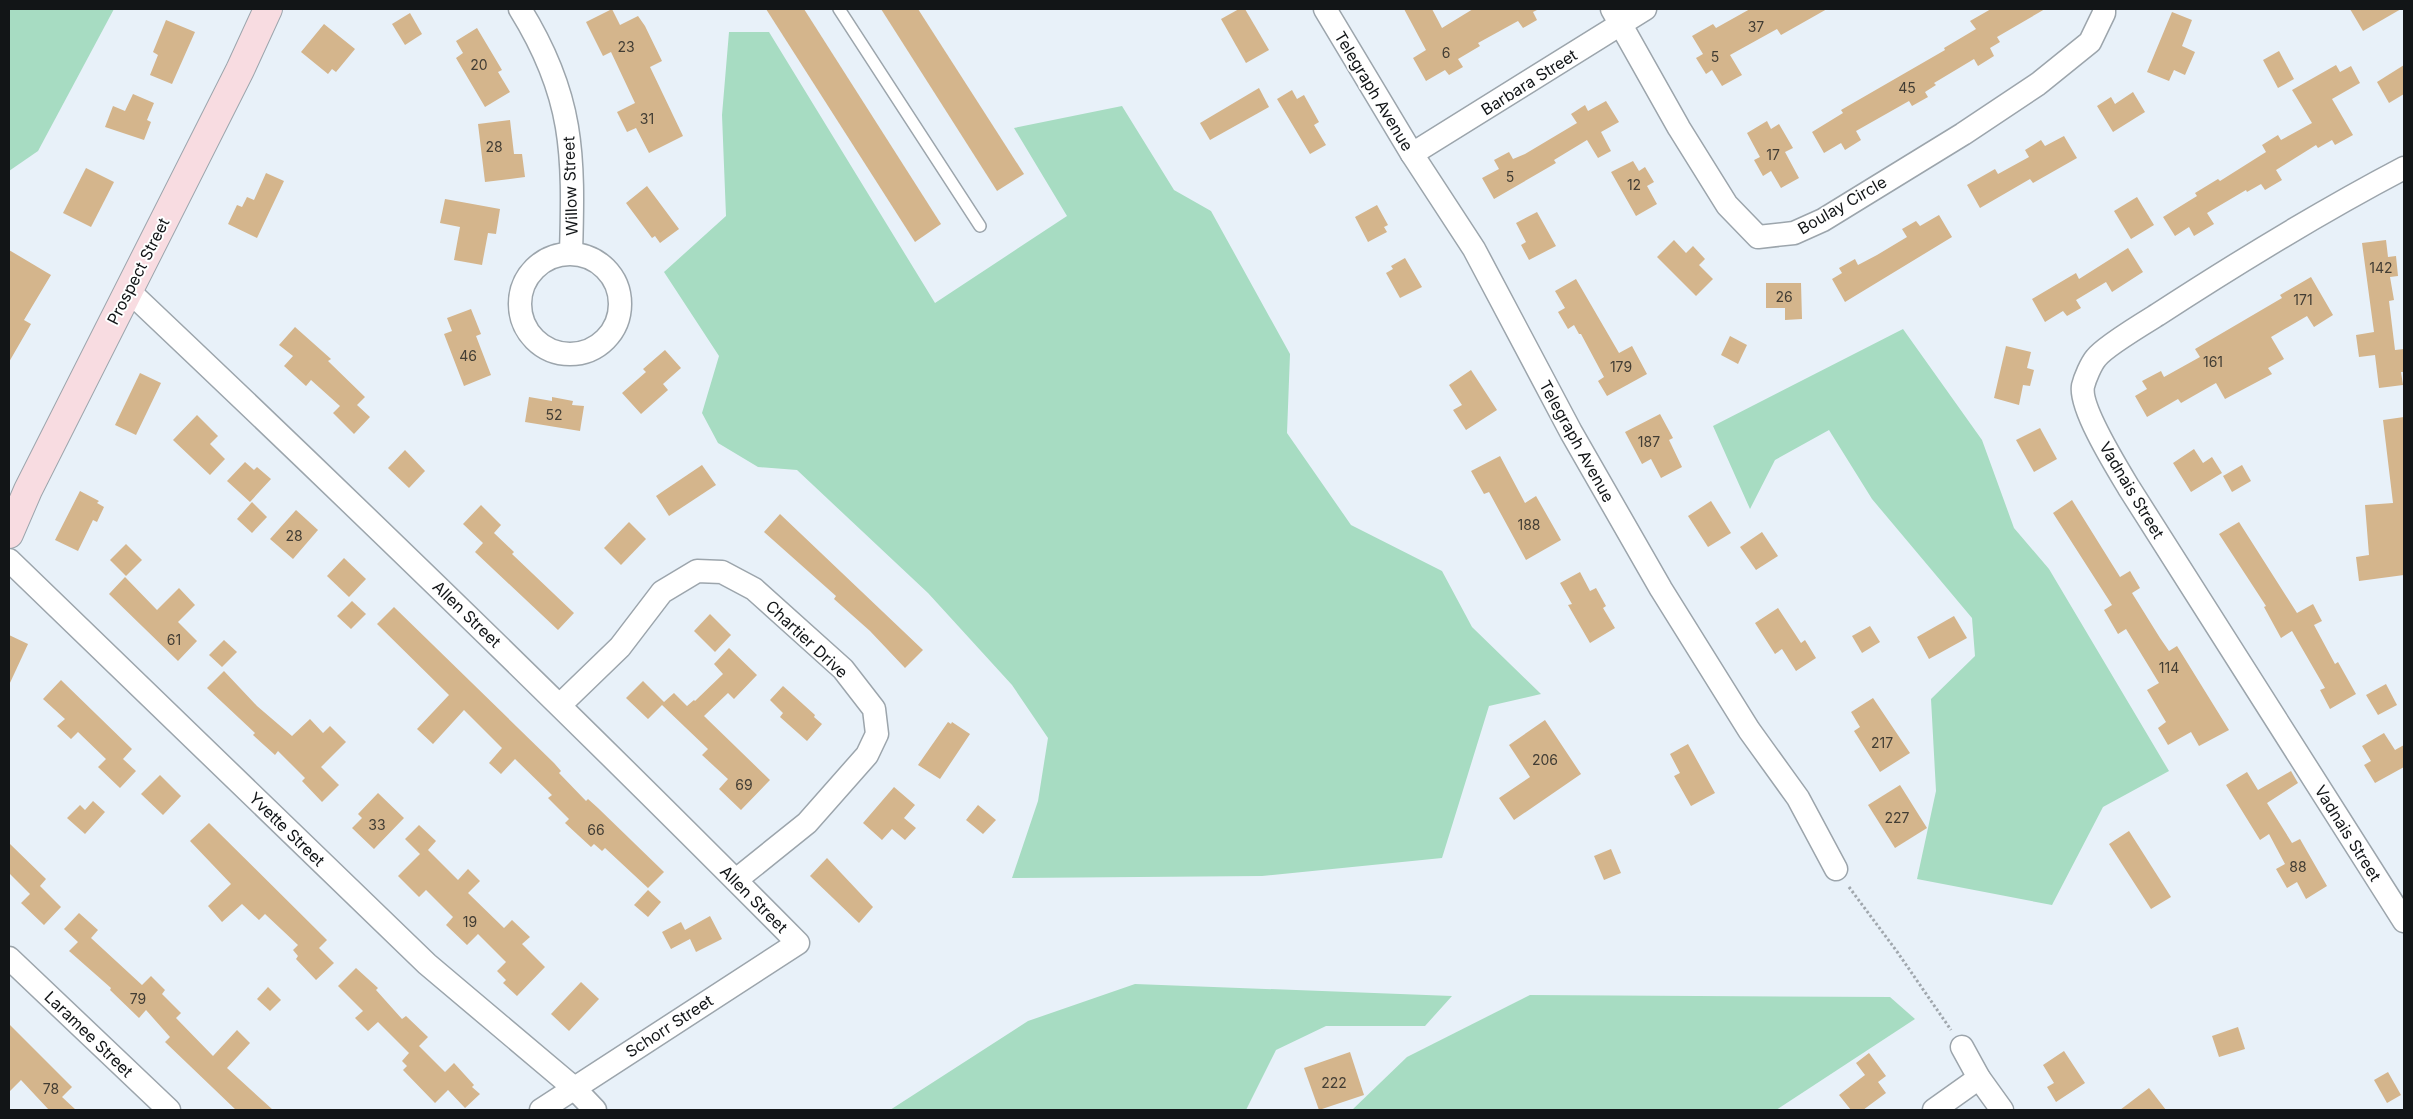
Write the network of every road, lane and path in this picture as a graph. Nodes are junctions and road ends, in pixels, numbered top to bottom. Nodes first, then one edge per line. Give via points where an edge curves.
1 (268, 9) edge
2 (520, 9) edge
3 (839, 9) edge
4 (1325, 9) edge
5 (1645, 9) edge
6 (2104, 9) edge
7 (1617, 16) edge
8 (1412, 154) junction
9 (2404, 168) edge
10 (980, 226) dead end
11 (571, 254) junction
12 (129, 291) junction
13 (9, 534) edge
14 (9, 560) edge
15 (560, 705) junction
16 (1836, 869) joint
17 (736, 880) junction
18 (2404, 921) edge
19 (798, 943) joint
20 (9, 958) edge
21 (1962, 1048) joint
22 (1979, 1078) junction
23 (574, 1088) junction
24 (169, 1110) edge
25 (541, 1110) edge
26 (595, 1110) edge
27 (1934, 1110) edge
28 (2002, 1110) edge

1 - 12 main road, Prospect Street
2 - 11 street, Willow Street via 548,61 560,90 567,121 573,183
3 - 10 lane
4 - 8 street, Telegraph Avenue
5 - 7 street, Barbara Street
6 - 7 street, Boulay Circle via 2090,42 2038,84 1963,134 1823,220 1794,233 1758,237 1727,205 1679,128
7 - 8 street, Barbara Street
8 - 16 street, Telegraph Avenue via 1474,249 1571,432 1661,589 1748,730 1798,798
9 - 18 street, Vadnais Street via 2197,288 2132,331 2096,358 2083,387 2088,411 2124,480
11 - 11 street, Willow Street via 552,257 535,268 524,284 520,303 523,322 534,339 550,350 569,354 589,351 605,340 616,324 621,305 617,285 607,269 591,258
12 - 13 main road, Prospect Street
12 - 15 street, Allen Street
14 - 23 street, Yvette Street via 427,964
15 - 17 street, Allen Street
15 - 17 street, Chartier Drive via 620,648 662,592 697,570 722,572 754,590 843,669 874,710 877,734 867,755 807,823
16 - 21 path
17 - 19 street, Allen Street
19 - 23 street, Schorr Street
20 - 24 street, Laramee Street
21 - 22 street
22 - 27 street
22 - 28 street
23 - 25 street, Schorr Street
23 - 26 street, Yvette Street

